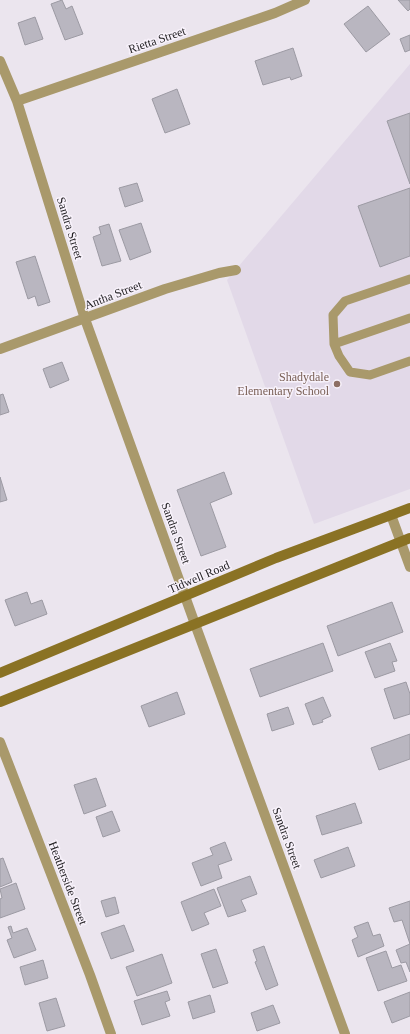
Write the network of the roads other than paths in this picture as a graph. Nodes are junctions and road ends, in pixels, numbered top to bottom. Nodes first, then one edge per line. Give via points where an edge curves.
1 (305, 0) edge
2 (0, 61) edge
3 (17, 101) junction
4 (236, 270) dead end
5 (410, 278) edge
6 (410, 318) edge
7 (85, 319) junction
8 (334, 344) junction
9 (0, 349) edge
10 (410, 361) edge
11 (410, 508) edge
12 (391, 514) junction
13 (405, 540) edge
14 (410, 567) edge
15 (186, 597) junction
16 (195, 624) junction
17 (0, 673) edge
18 (0, 702) edge
19 (0, 742) edge
20 (111, 1034) edge
21 (345, 1034) edge

1 - 3 street, Rietta Street via 275,13
2 - 3 street, Sandra Street
3 - 7 street, Sandra Street
4 - 7 street, Antha Street via 164,289
5 - 8 lane via 345,301 333,315
6 - 8 lane
7 - 9 street, Antha Street
7 - 15 street, Sandra Street
8 - 10 lane via 350,372 370,376
11 - 12 main road, Tidwell Road
12 - 13 street
12 - 15 main road, Tidwell Road via 276,558
13 - 14 street
13 - 16 main road
15 - 16 street, Sandra Street
15 - 17 main road, Tidwell Road
16 - 18 main road
16 - 21 street, Sandra Street
19 - 20 street, Heatherside Street

